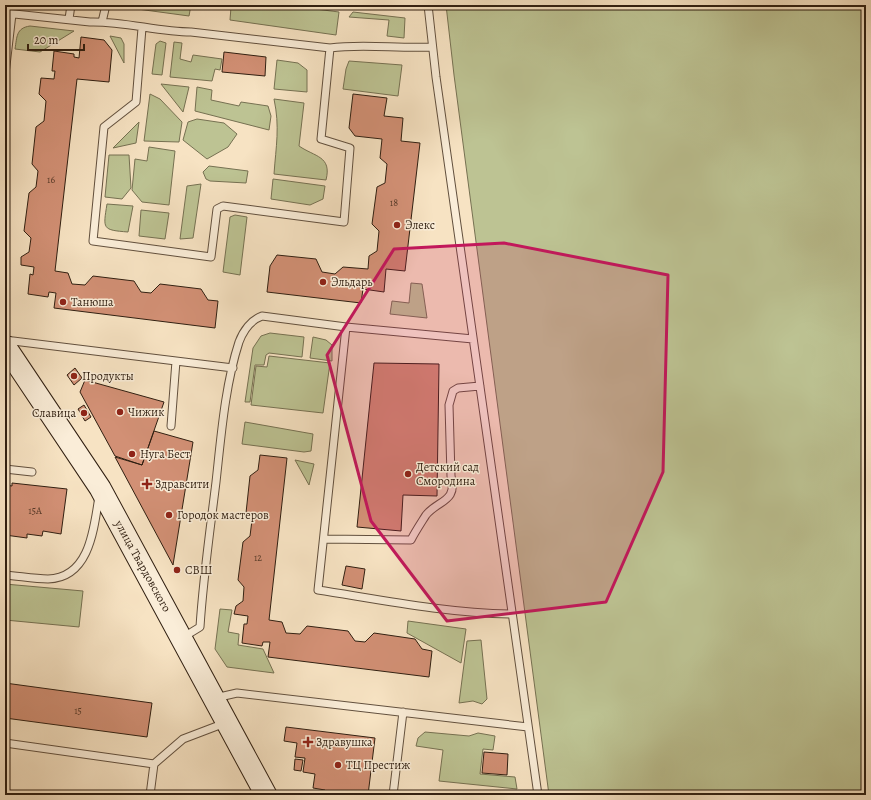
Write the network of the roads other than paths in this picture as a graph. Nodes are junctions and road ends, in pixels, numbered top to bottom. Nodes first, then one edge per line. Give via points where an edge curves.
1 (71, 5) edge
2 (106, 5) edge
3 (428, 5) edge
4 (9, 14) edge
5 (69, 19) junction
6 (102, 22) junction
7 (142, 28) junction
8 (432, 47) junction
9 (330, 48) junction
10 (5, 74) edge
11 (346, 327) junction
12 (473, 339) junction
13 (5, 340) edge
14 (5, 346) edge
15 (176, 361) junction
16 (233, 368) junction
17 (480, 386) junction
18 (171, 426) dead end
19 (5, 469) edge
20 (32, 472) dead end
21 (100, 488) junction
22 (324, 539) junction
23 (5, 575) edge
24 (512, 614) junction
25 (182, 638) junction
26 (215, 698) junction
27 (403, 712) junction
28 (228, 722) junction
29 (528, 727) junction
30 (5, 743) edge
31 (154, 764) junction
32 (150, 795) edge
33 (266, 795) edge
34 (393, 795) edge
35 (538, 795) edge

1 - 5 lane
2 - 6 lane
3 - 8 lane
4 - 5 lane
4 - 10 lane
5 - 6 lane
6 - 7 lane
7 - 9 lane
7 - 9 lane via 136,102 104,127 93,241 211,257 217,209 223,206 344,222 350,148 321,139
8 - 9 lane
8 - 12 lane
11 - 12 lane
11 - 16 lane via 262,316 256,318 249,324 239,341
11 - 22 lane
12 - 17 lane
13 - 15 lane
14 - 21 street, улица Твардовского
15 - 16 lane
15 - 18 lane
16 - 25 lane via 224,413 204,567 200,627
17 - 22 lane via 458,388 453,391 449,405 450,476 453,483 451,494 446,502 426,515 412,540
17 - 24 lane
19 - 20 lane
21 - 23 lane via 88,551 73,572 49,579
21 - 25 street, улица Твардовского
22 - 24 lane via 318,590 489,614
24 - 29 lane
25 - 26 street, улица Твардовского
26 - 27 lane via 237,693
26 - 28 street, улица Твардовского
27 - 29 lane
27 - 34 lane
28 - 31 lane via 183,739
28 - 33 street, улица Твардовского
29 - 35 lane
30 - 31 lane
31 - 32 lane

